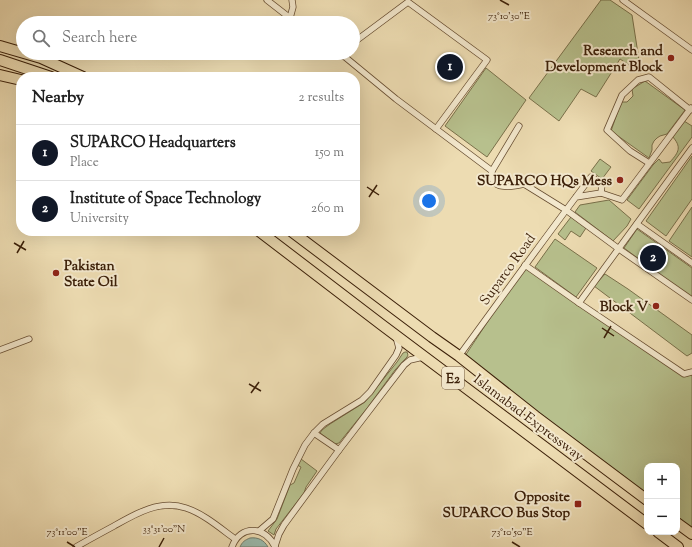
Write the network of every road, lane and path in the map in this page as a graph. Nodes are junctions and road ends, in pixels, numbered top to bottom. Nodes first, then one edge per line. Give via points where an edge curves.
1 (267, 0) edge
2 (275, 0) edge
3 (292, 0) edge
4 (623, 0) edge
5 (409, 1) edge
6 (278, 8) junction
7 (288, 16) edge
8 (291, 16) edge
9 (360, 38) edge
10 (0, 46) edge
11 (692, 50) edge
12 (16, 51) edge
13 (0, 60) edge
14 (45, 60) edge
15 (349, 60) edge
16 (36, 72) edge
17 (72, 72) edge
18 (0, 75) edge
19 (16, 79) edge
20 (691, 108) edge
21 (519, 126) dead end
22 (436, 129) junction
23 (692, 148) edge
24 (649, 163) junction
25 (492, 171) junction
26 (601, 193) junction
27 (576, 197) junction
28 (566, 210) junction
29 (637, 224) junction
30 (266, 236) edge
31 (298, 236) edge
32 (619, 249) junction
33 (692, 263) edge
34 (525, 265) junction
35 (692, 300) edge
36 (579, 303) junction
37 (396, 335) junction
38 (29, 340) dead end
39 (0, 350) edge
40 (459, 356) junction
41 (426, 357) junction
42 (692, 372) edge
43 (314, 433) junction
44 (339, 450) junction
45 (646, 499) edge
46 (644, 522) edge
47 (680, 525) edge
48 (259, 531) junction
49 (692, 534) edge
50 (662, 535) edge
51 (235, 539) junction
52 (76, 547) edge
53 (232, 547) edge
54 (275, 547) edge
55 (678, 547) edge

1 - 6 street
2 - 6 street
3 - 8 street
4 - 11 street
5 - 9 street
5 - 22 street via 487,60
6 - 7 street
10 - 12 highway
13 - 16 highway
14 - 17 highway
15 - 22 street
18 - 19 highway
20 - 24 street
20 - 24 street via 648,77 638,80 622,95 607,130 630,151
21 - 25 street
22 - 25 street
23 - 29 street
24 - 26 street via 622,200
25 - 28 street via 493,182 513,187 524,184
26 - 27 street
26 - 27 street, Suparco Road via 602,184 591,177
27 - 28 street, Suparco Road
28 - 32 street
28 - 34 street, Suparco Road
29 - 32 street
29 - 33 street
30 - 37 highway, Islamabad Expressway / E2
31 - 40 highway, Islamabad Expressway / E2
32 - 35 street
32 - 36 street
34 - 36 street
34 - 40 street, Suparco Road
36 - 42 street via 684,374
37 - 41 highway, Islamabad Expressway / E2
37 - 43 street via 399,348 396,355 370,392
38 - 39 street
40 - 45 highway, Islamabad Expressway / E2
41 - 44 street via 407,362
41 - 46 highway, Islamabad Expressway / E2
43 - 44 street
43 - 48 street via 300,455 272,519
44 - 54 street via 284,525
47 - 49 highway
48 - 51 street via 243,533
48 - 54 street via 266,534
50 - 55 highway
51 - 52 street via 195,512 171,506 139,512
51 - 53 street

